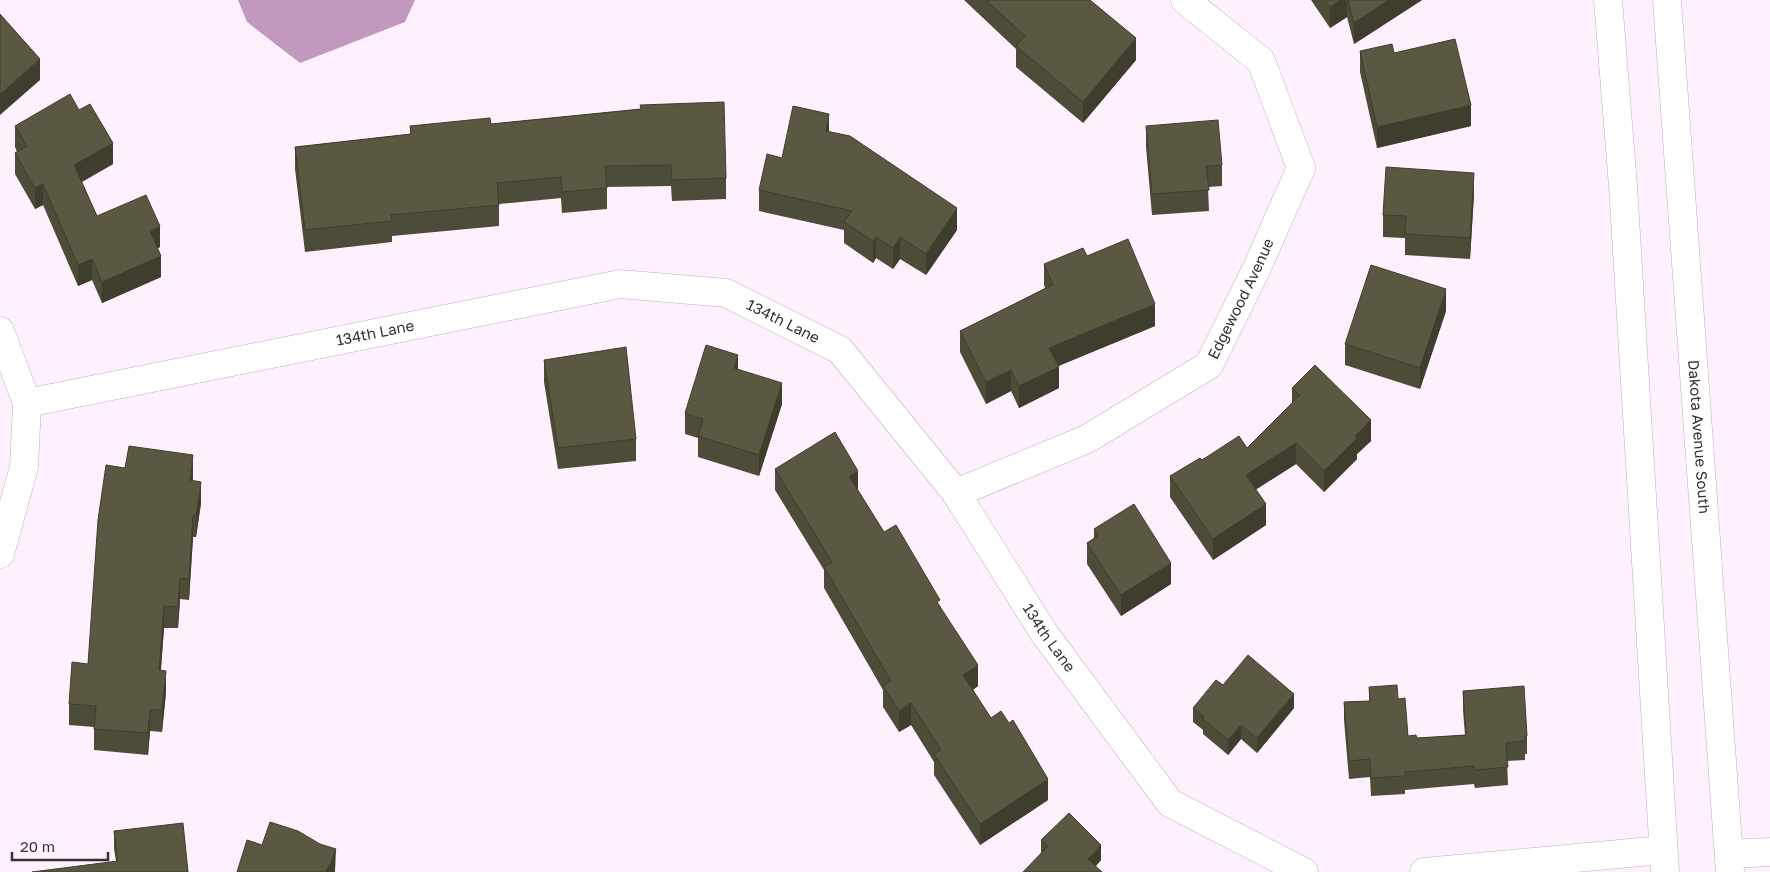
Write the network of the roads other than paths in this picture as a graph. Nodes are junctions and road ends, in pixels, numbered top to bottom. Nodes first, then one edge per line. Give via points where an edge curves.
1 (1185, 0) edge
2 (1608, 0) edge
3 (1667, 0) edge
4 (0, 331) edge
5 (27, 403) junction
6 (956, 493) junction
7 (0, 554) edge
8 (1770, 852) edge
9 (1664, 861) edge
10 (1730, 863) edge
11 (1304, 872) edge
12 (1424, 872) edge

1 - 6 street, Edgewood Avenue via 1261,60 1300,168 1255,272 1209,365 1087,439
2 - 9 street via 1623,186
3 - 10 street, Dakota Avenue South
4 - 5 street
5 - 6 street, 134th Lane via 620,284 726,293 840,350
5 - 7 street via 24,466
6 - 11 street, 134th Lane via 1044,633 1170,802
8 - 10 street
9 - 12 street

